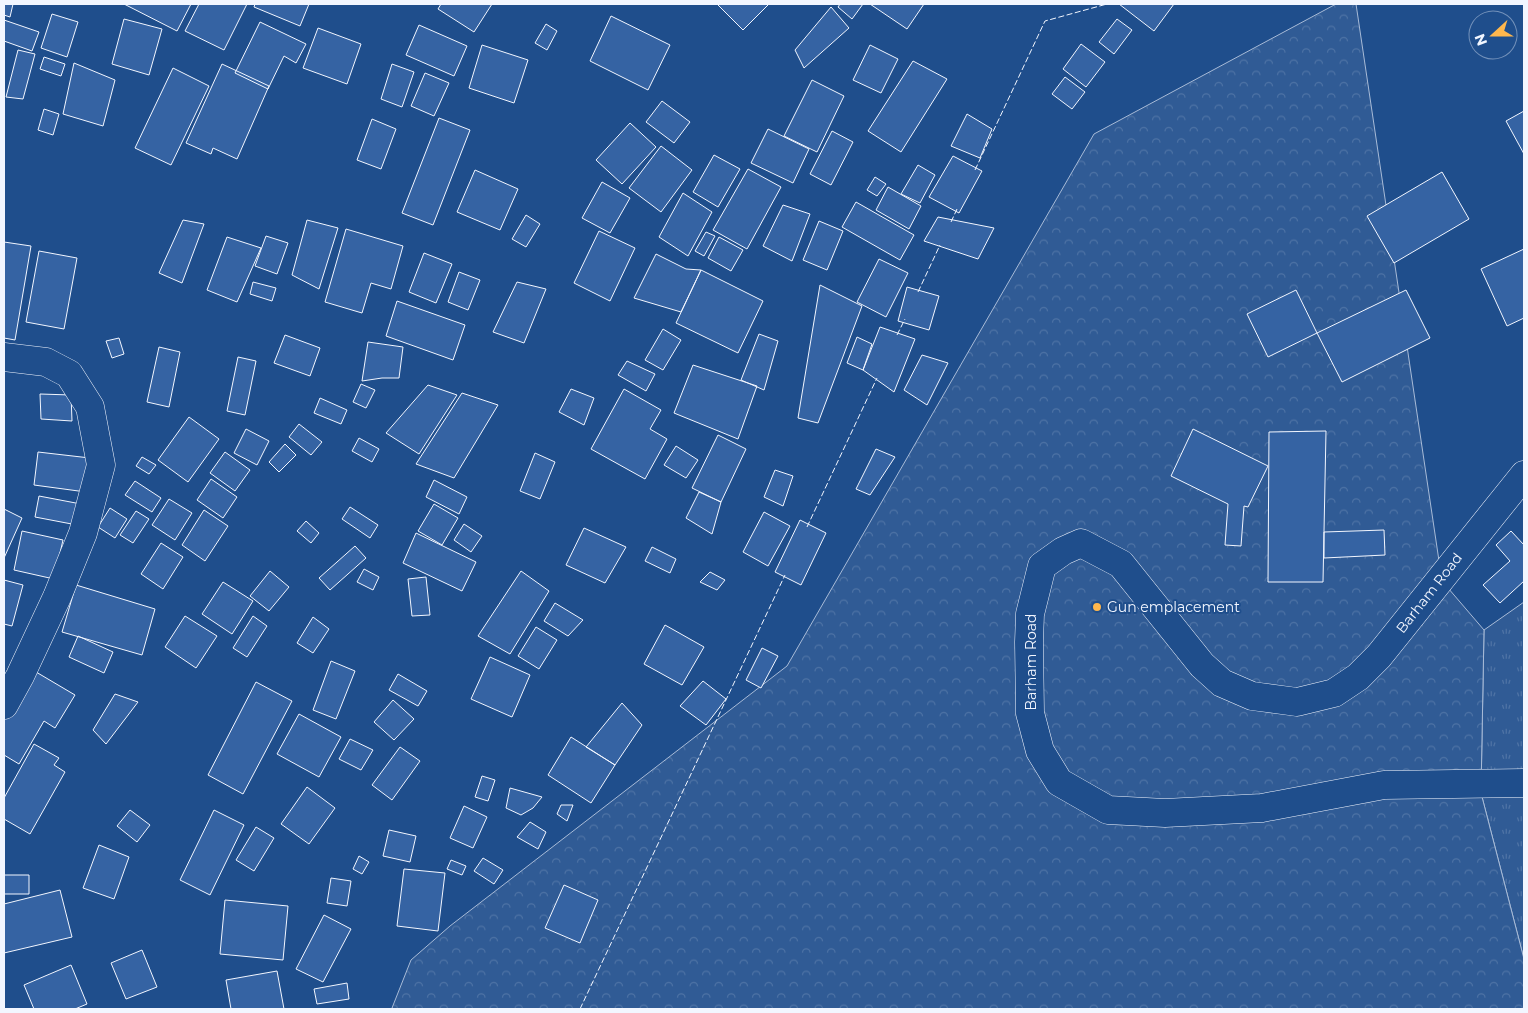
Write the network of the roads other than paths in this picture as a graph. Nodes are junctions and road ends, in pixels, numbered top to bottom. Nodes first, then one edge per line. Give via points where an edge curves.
1 (4, 357) edge
2 (1524, 475) edge
3 (4, 705) edge
4 (1524, 783) edge

1 - 3 street via 46,362 69,374 90,407 101,466 83,532 57,597
2 - 4 street, Barham Road via 1379,656 1358,677 1334,693 1297,702 1252,696 1222,683 1202,665 1121,564 1081,543 1042,566 1030,614 1028,642 1030,713 1040,751 1059,782 1108,810 1165,813 1262,808 1384,785

